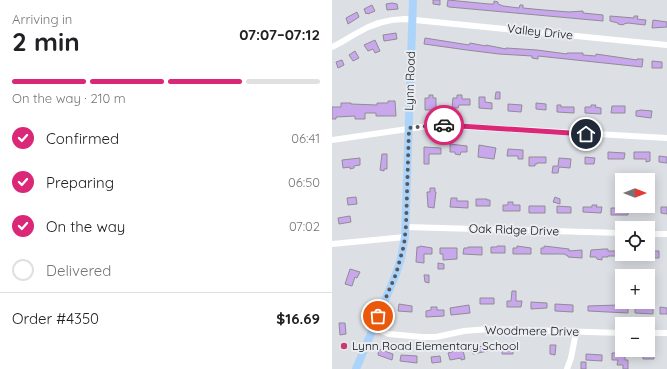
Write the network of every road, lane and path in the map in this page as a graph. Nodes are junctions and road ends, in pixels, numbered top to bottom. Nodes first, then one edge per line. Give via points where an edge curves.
1 (413, 0) edge
2 (412, 20) junction
3 (667, 45) edge
4 (332, 47) edge
5 (409, 128) junction
6 (667, 138) edge
7 (332, 140) edge
8 (406, 226) junction
9 (615, 233) edge
10 (655, 234) edge
11 (667, 234) edge
12 (405, 237) junction
13 (332, 244) edge
14 (373, 327) junction
15 (576, 332) junction
16 (615, 332) edge
17 (655, 333) edge
18 (667, 333) edge
19 (356, 369) edge
20 (567, 369) edge

1 - 2 main road, Lynn Road
2 - 3 street, Valley Drive
2 - 4 street, Valley Drive via 387,20
2 - 5 main road, Lynn Road
5 - 6 street via 435,125
5 - 7 street
5 - 8 main road, Lynn Road
8 - 9 street, Oak Ridge Drive
8 - 12 main road, Lynn Road
10 - 11 street
12 - 13 street
12 - 14 main road, Lynn Road via 396,274
14 - 15 street, Woodmere Drive via 389,334 422,337 489,329
14 - 19 main road, Lynn Road
15 - 16 street, Woodmere Drive
15 - 20 street
17 - 18 street

